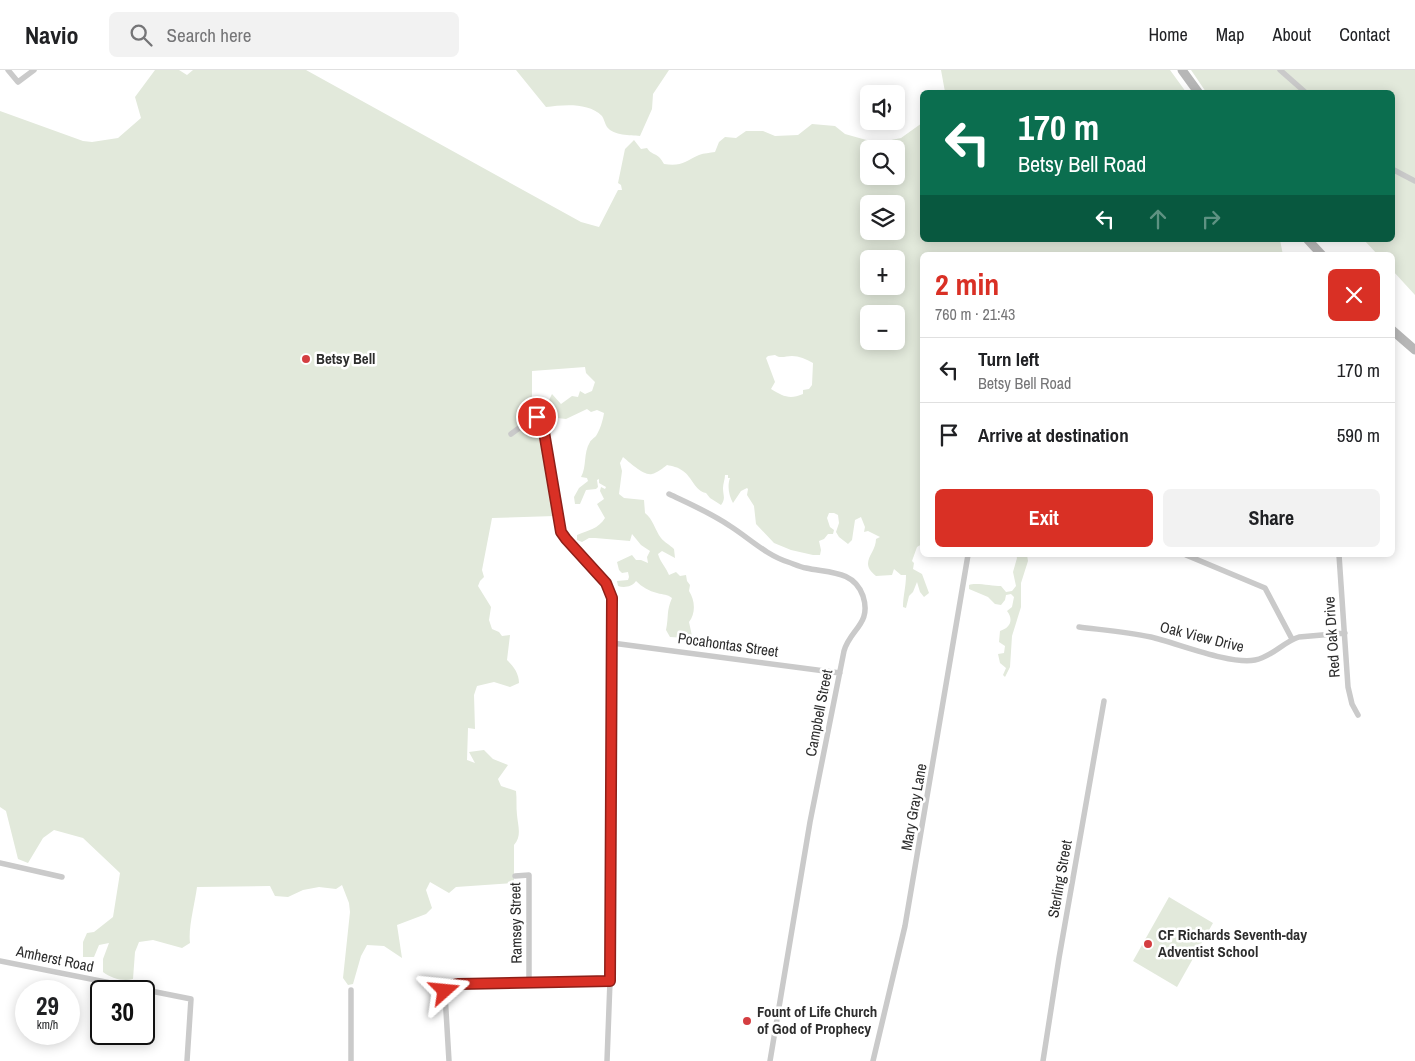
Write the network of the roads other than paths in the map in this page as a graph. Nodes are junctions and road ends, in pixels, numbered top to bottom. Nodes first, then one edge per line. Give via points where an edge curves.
1 (8, 70) edge
2 (34, 70) edge
3 (1182, 70) edge
4 (1280, 70) edge
5 (1197, 90) edge
6 (1302, 90) edge
7 (1395, 171) edge
8 (1415, 181) edge
9 (1310, 242) edge
10 (1319, 252) edge
11 (1395, 333) edge
12 (1415, 350) edge
13 (511, 434) dead end
14 (669, 494) dead end
15 (968, 557) edge
16 (1191, 557) edge
17 (1339, 557) edge
18 (1079, 627) dead end
19 (1345, 633) junction
20 (1292, 639) junction
21 (612, 642) junction
22 (840, 673) junction
23 (1104, 701) dead end
24 (1358, 715) dead end
25 (0, 863) edge
26 (515, 876) dead end
27 (62, 877) dead end
28 (0, 961) edge
29 (610, 981) junction
30 (529, 982) junction
31 (351, 990) dead end
32 (187, 1061) edge
33 (351, 1061) edge
34 (449, 1061) edge
35 (608, 1061) edge
36 (770, 1061) edge
37 (873, 1061) edge
38 (1043, 1061) edge

1 - 2 street via 18,82
3 - 5 street
4 - 6 street
7 - 8 street
9 - 10 street
11 - 12 street
13 - 21 street via 534,418 542,420 561,532 606,583 612,598
14 - 22 street, Campbell Street via 730,526 779,558 806,568 847,576 856,583 863,596 865,613 860,627 845,646
15 - 37 street, Mary Gray Lane via 906,926
16 - 20 street via 1265,588
17 - 19 street, Red Oak Drive
18 - 20 street, Oak View Drive via 1150,637 1247,661 1264,657
19 - 20 street, Oak View Drive
19 - 24 street, Red Oak Drive via 1348,687
21 - 22 street, Pocahontas Street
21 - 29 street
22 - 36 street, Campbell Street via 810,822
23 - 38 street, Sterling Street
25 - 27 street
26 - 30 street, Ramsey Street via 529,875
28 - 32 street, Amherst Road via 191,999
29 - 30 street
29 - 35 street
30 - 34 street via 448,986 445,994
31 - 33 street

